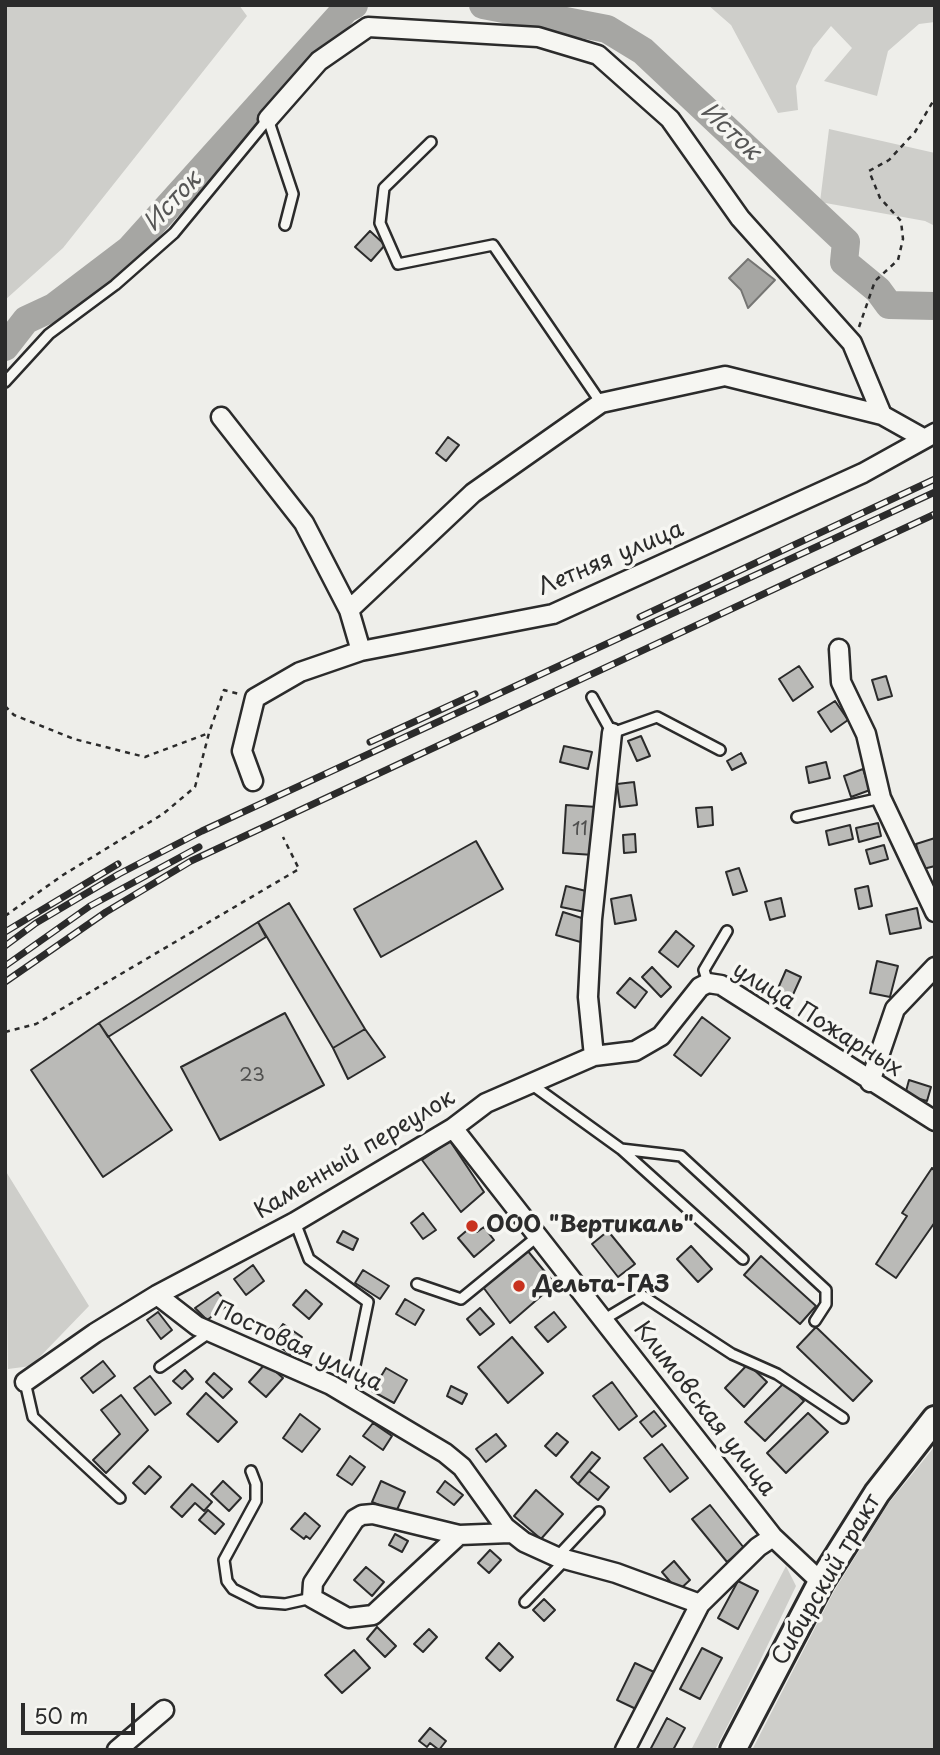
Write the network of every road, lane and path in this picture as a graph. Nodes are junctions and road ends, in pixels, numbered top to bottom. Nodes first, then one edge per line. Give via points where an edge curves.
1 (935, 98) edge
2 (268, 119) junction
3 (431, 142) dead end
4 (285, 225) dead end
5 (852, 343) junction
6 (5, 382) edge
7 (601, 403) junction
8 (881, 415) junction
9 (221, 417) dead end
10 (929, 436) edge
11 (349, 610) junction
12 (839, 649) dead end
13 (361, 651) junction
14 (592, 697) dead end
15 (255, 698) junction
16 (5, 706) edge
17 (208, 733) junction
18 (612, 733) junction
19 (720, 750) dead end
20 (253, 781) dead end
21 (881, 797) junction
22 (797, 817) dead end
23 (283, 837) dead end
24 (935, 912) edge
25 (5, 916) edge
26 (727, 931) dead end
27 (935, 967) edge
28 (708, 983) junction
29 (5, 1032) edge
30 (594, 1056) junction
31 (870, 1082) junction
32 (531, 1084) junction
33 (935, 1121) edge
34 (453, 1128) junction
35 (621, 1149) junction
36 (295, 1222) junction
37 (538, 1236) junction
38 (743, 1259) dead end
39 (417, 1284) dead end
40 (157, 1295) junction
41 (603, 1320) junction
42 (815, 1321) dead end
43 (209, 1333) junction
44 (160, 1367) dead end
45 (25, 1382) joint
46 (349, 1394) junction
47 (843, 1418) dead end
48 (935, 1419) edge
49 (251, 1471) dead end
50 (120, 1498) dead end
51 (599, 1511) dead end
52 (510, 1532) junction
53 (459, 1535) junction
54 (773, 1537) junction
55 (561, 1558) junction
56 (821, 1582) junction
57 (312, 1598) junction
58 (525, 1602) dead end
59 (700, 1604) junction
60 (164, 1710) dead end
61 (117, 1750) edge
62 (625, 1750) edge
63 (733, 1750) edge

1 - 5 path via 915,132 889,160 869,171 880,198 901,221 903,239 898,260 876,281
2 - 4 lane via 293,194
2 - 5 street via 319,61 368,27 538,37 598,55 670,119 740,218
2 - 6 lane via 174,233 49,334
3 - 7 lane via 384,188 380,223 398,264 493,246
5 - 8 street
7 - 8 street via 725,376
7 - 11 street via 473,493
8 - 10 street
9 - 11 street via 304,523
10 - 13 street, Летняя улица via 863,473 553,614
11 - 13 street
12 - 21 street via 841,681 866,734
13 - 15 street, Летняя улица via 300,672
14 - 18 lane
15 - 17 path via 224,690
15 - 20 street via 242,751
16 - 17 path via 13,715 74,740 145,757
17 - 25 path via 195,787 163,814
18 - 19 lane via 657,717
18 - 30 street via 592,919 588,997
21 - 22 lane
21 - 24 street
23 - 29 path via 299,869 36,1024
26 - 28 lane via 704,970
27 - 31 street via 895,1009
28 - 30 street, Каменный переулок via 661,1036 635,1051
28 - 31 street, улица Пожарных via 721,985
30 - 32 street, Каменный переулок
31 - 33 street, улица Пожарных
32 - 34 street, Каменный переулок via 486,1103
32 - 35 lane
34 - 36 street, Каменный переулок
34 - 37 street, Климовская улица
35 - 38 lane
35 - 42 lane via 681,1156 826,1290 827,1304
36 - 40 street, Каменный переулок
36 - 46 lane via 309,1259 368,1302
37 - 39 lane via 461,1299
37 - 41 street, Климовская улица
40 - 43 street, Постовая улица
40 - 45 street, Каменный переулок
41 - 47 lane via 643,1296
41 - 54 street, Климовская улица
43 - 44 lane
43 - 46 street, Постовая улица
45 - 50 lane via 33,1417
46 - 52 street, Постовая улица via 455,1460
48 - 56 main road, Сибирский тракт via 877,1493
49 - 57 lane via 256,1501 225,1560 227,1581 259,1602 285,1604
51 - 55 lane
52 - 53 street
52 - 55 street, Постовая улица
53 - 57 street via 373,1615 348,1618
53 - 57 street via 362,1515 313,1583
54 - 56 street, Климовская улица
54 - 59 street
55 - 58 lane
55 - 59 street, Постовая улица via 631,1577
56 - 63 main road, Сибирский тракт
59 - 62 street
60 - 61 street

